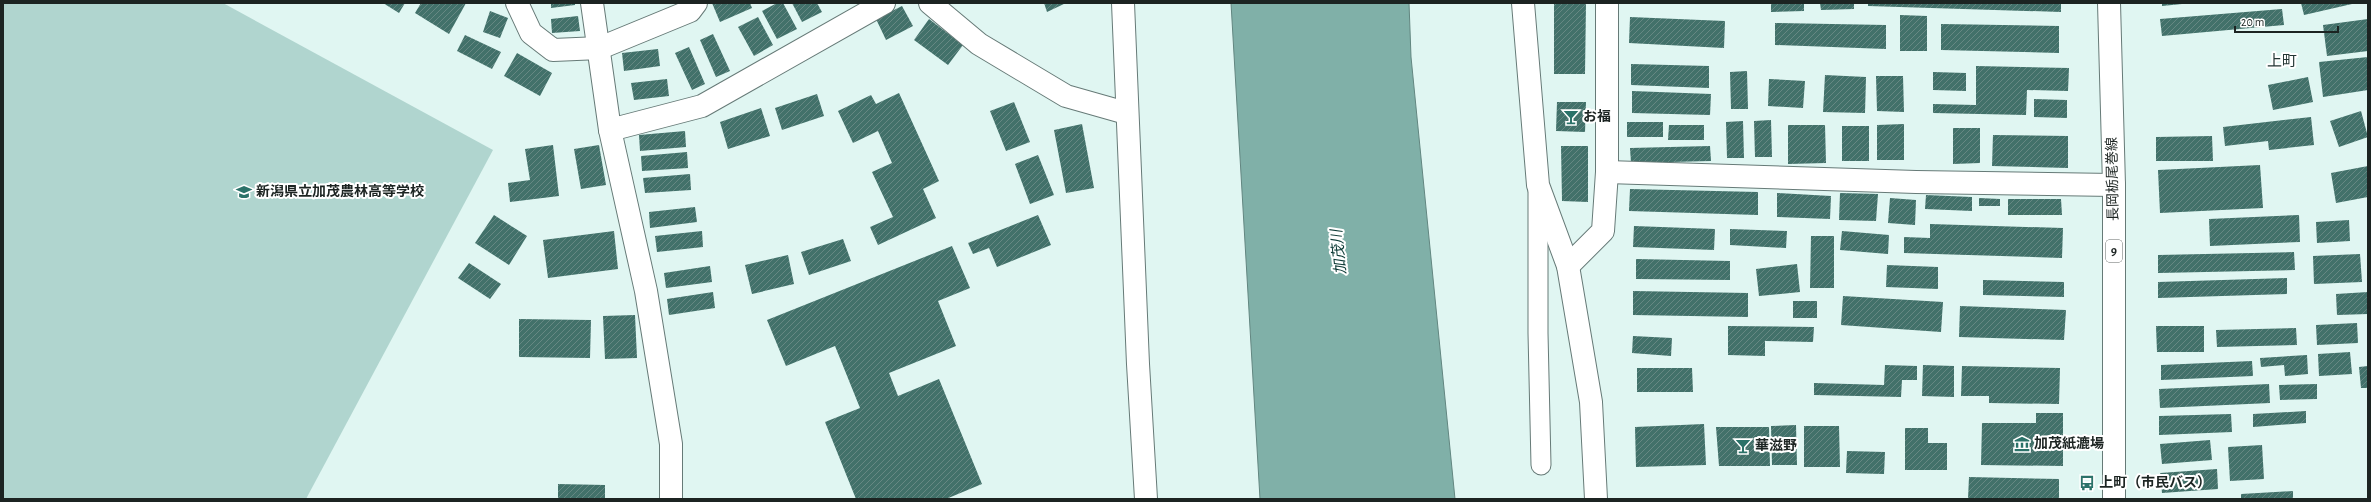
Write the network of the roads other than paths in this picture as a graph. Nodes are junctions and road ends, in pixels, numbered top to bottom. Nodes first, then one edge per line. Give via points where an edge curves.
1 (517, 3) edge
2 (592, 3) edge
3 (696, 3) edge
4 (884, 3) edge
5 (930, 3) edge
6 (1122, 3) edge
7 (1523, 3) edge
8 (1607, 3) edge
9 (2109, 3) edge
10 (600, 48) junction
11 (1126, 113) junction
12 (610, 130) junction
13 (1607, 172) junction
14 (1538, 185) junction
15 (2114, 185) junction
16 (1568, 266) junction
17 (1541, 465) dead end
18 (671, 499) edge
19 (1146, 499) edge
20 (1596, 499) edge
21 (2114, 499) edge

1 - 10 street via 531,33 553,50
2 - 10 street
3 - 10 street via 690,11
4 - 12 street via 702,106
5 - 11 street via 979,44 1066,96
6 - 11 street
7 - 14 street
8 - 13 street
9 - 15 street, 長岡栃尾巻線 / 9
10 - 12 street
11 - 19 street
12 - 18 street via 646,291 671,444
13 - 15 street via 1908,182
13 - 16 street via 1603,231
14 - 16 street
14 - 17 lane
15 - 21 street, 長岡栃尾巻線 / 9
16 - 20 street via 1591,402

